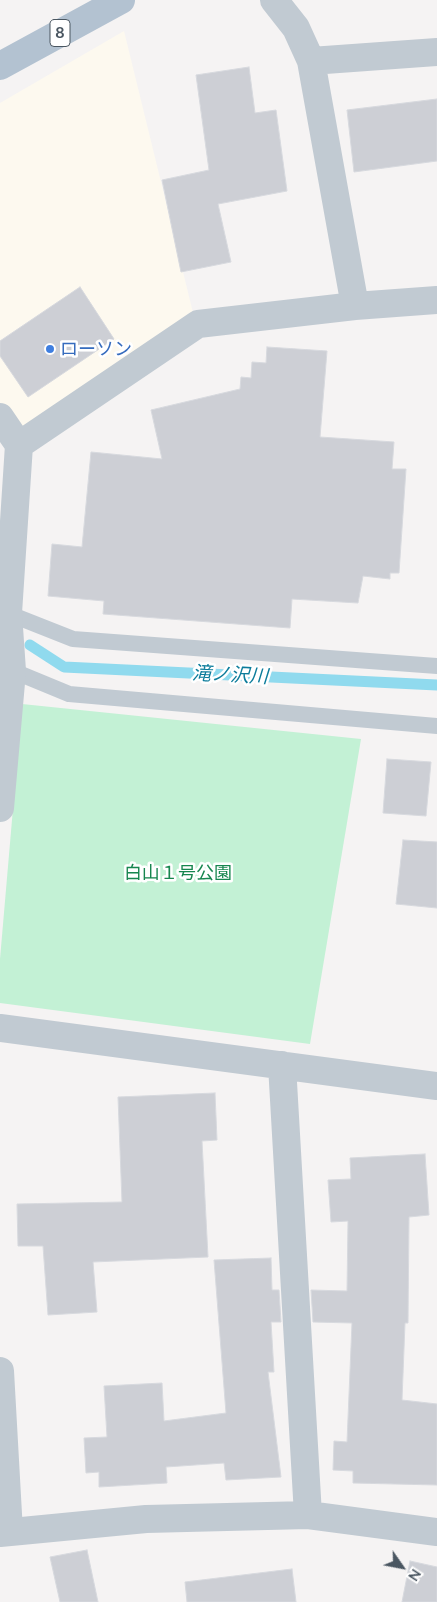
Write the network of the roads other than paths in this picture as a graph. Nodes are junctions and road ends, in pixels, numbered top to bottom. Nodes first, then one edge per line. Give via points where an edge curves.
1 (121, 0) edge
2 (274, 0) edge
3 (437, 52) edge
4 (311, 61) junction
5 (0, 66) edge
6 (437, 300) edge
7 (354, 306) junction
8 (0, 417) edge
9 (19, 446) junction
10 (4, 612) edge
11 (437, 666) edge
12 (6, 668) edge
13 (437, 726) edge
14 (0, 808) edge
15 (0, 1028) edge
16 (282, 1065) junction
17 (437, 1086) edge
18 (0, 1371) edge
19 (308, 1515) junction
20 (4, 1532) edge
21 (437, 1532) edge

1 - 5 main road, 8
2 - 4 street via 296,28
3 - 4 street
4 - 7 street
6 - 7 street
7 - 9 street via 198,324
8 - 9 street
9 - 10 street
10 - 11 lane via 73,640
10 - 12 street
12 - 13 lane via 69,694
12 - 14 street
15 - 16 street
16 - 17 street
16 - 19 street
18 - 20 street
19 - 20 street via 146,1519
19 - 21 street

